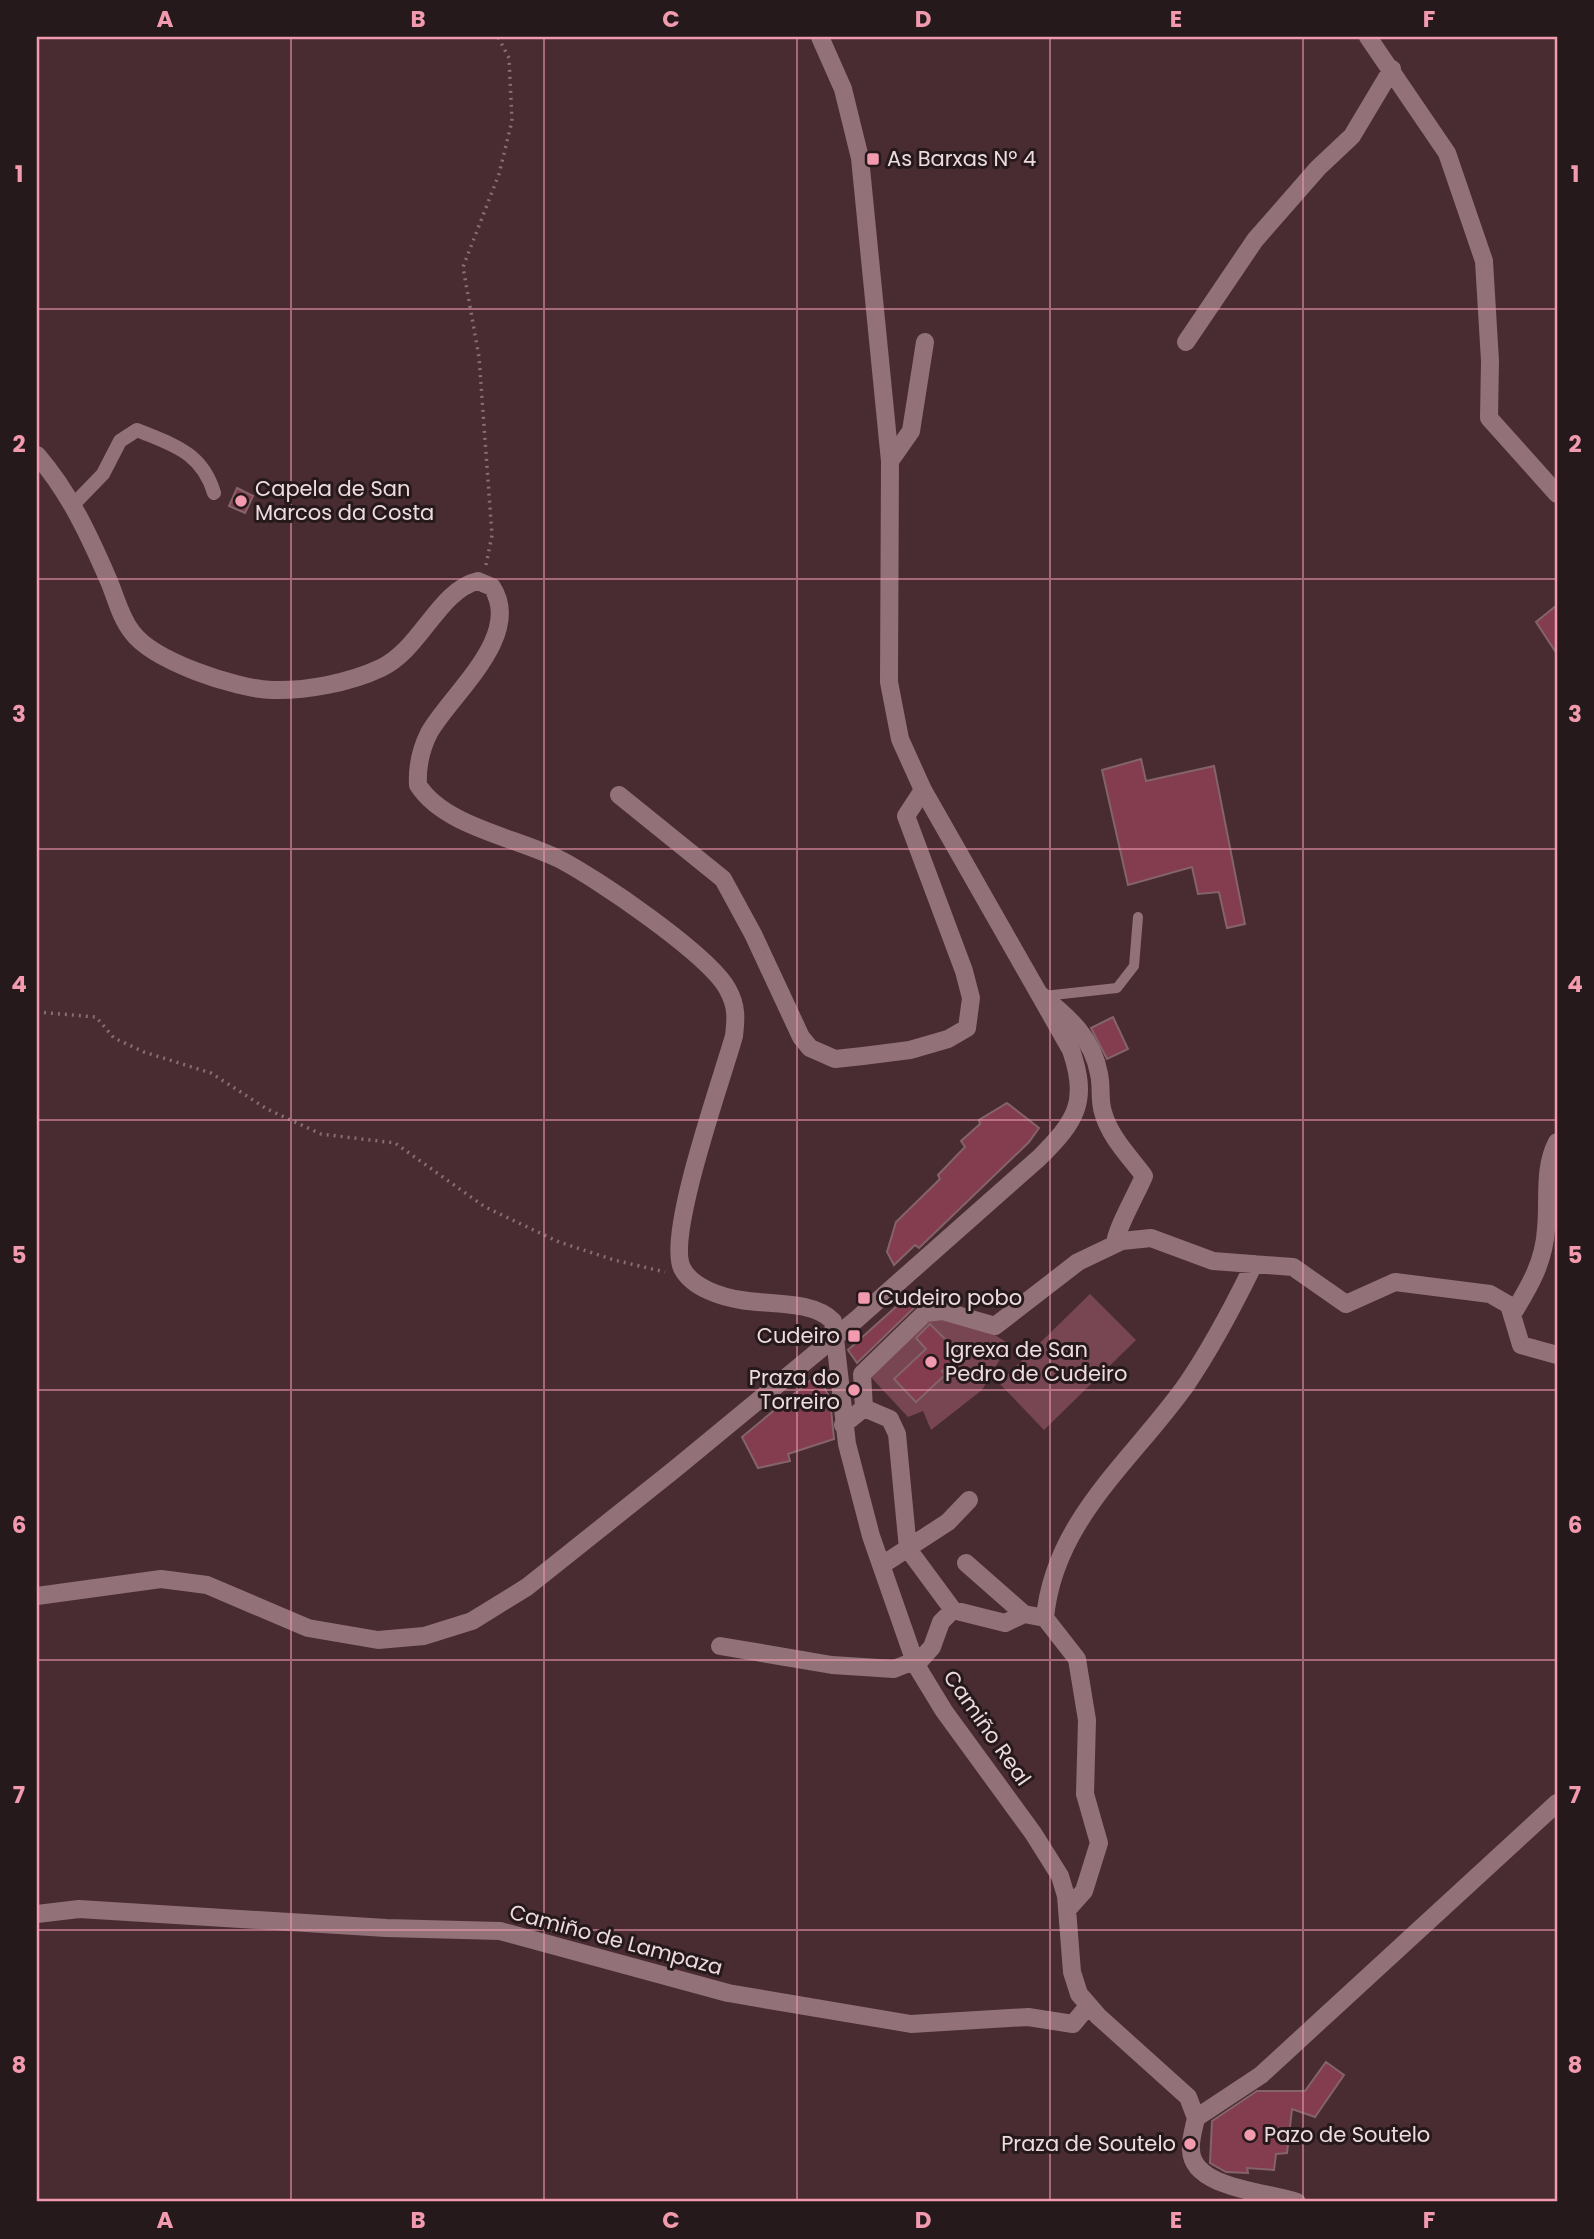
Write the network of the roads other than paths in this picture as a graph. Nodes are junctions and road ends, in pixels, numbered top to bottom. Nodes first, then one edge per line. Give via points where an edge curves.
1 (820, 37) edge
2 (1368, 37) edge
3 (1392, 69) junction
4 (925, 342) dead end
5 (1186, 342) dead end
6 (37, 455) edge
7 (890, 461) junction
8 (214, 493) dead end
9 (1557, 494) edge
10 (73, 505) junction
11 (923, 790) junction
12 (619, 795) dead end
13 (1138, 917) dead end
14 (1042, 996) junction
15 (1557, 1142) edge
16 (1115, 1244) junction
17 (1254, 1264) junction
18 (1512, 1315) junction
19 (836, 1337) junction
20 (1557, 1355) edge
21 (864, 1408) junction
22 (844, 1425) junction
23 (970, 1500) dead end
24 (908, 1549) junction
25 (966, 1563) dead end
26 (882, 1565) junction
27 (992, 1589) junction
28 (37, 1596) edge
29 (961, 1612) junction
30 (1024, 1614) junction
31 (1045, 1618) junction
32 (720, 1646) dead end
33 (915, 1663) junction
34 (1557, 1803) edge
35 (1067, 1910) junction
36 (37, 1914) edge
37 (1088, 2006) junction
38 (1196, 2118) junction
39 (1297, 2202) edge

1 - 7 street via 843,89 860,158
2 - 3 street
3 - 5 street via 1352,136 1255,240
3 - 9 street via 1447,153 1484,261 1489,418
4 - 7 street via 911,431
6 - 10 street
7 - 11 street via 889,682 900,738
8 - 10 street via 197,459 137,430 120,441 103,474
10 - 19 street via 125,623 141,643 194,671 270,690 337,683 382,668 416,642 448,599 472,583 484,581 492,587 500,604 497,626 482,663 424,743 418,785 441,810 545,852 585,874 700,957 722,981 734,1003 734,1037 700,1145 680,1233 679,1258 687,1277 734,1299 827,1315
11 - 12 street via 905,816 964,971 971,998 967,1028 910,1050 835,1059 810,1048 801,1037 723,879
11 - 14 street
13 - 14 lane via 1134,966 1117,988
14 - 16 street via 1073,1020 1086,1041 1099,1072 1102,1111 1144,1176 1115,1233
14 - 19 street via 1076,1065 1080,1093 1065,1132
15 - 18 street via 1549,1162 1546,1232 1537,1273
16 - 17 street via 1150,1238 1213,1261
16 - 21 street via 1078,1262 995,1326 943,1311 925,1313 862,1374
17 - 18 street via 1293,1267 1346,1304 1395,1282 1490,1294 1509,1305
17 - 31 street via 1186,1385 1083,1510 1047,1590
18 - 20 street via 1521,1345
19 - 22 street, Camiño Real
19 - 28 street via 527,1587 489,1613 446,1630 378,1640 326,1633 289,1622 207,1585 161,1579
21 - 22 street
21 - 24 street via 890,1419 897,1434
22 - 26 street, Camiño Real
23 - 24 street via 948,1522
24 - 26 street
24 - 29 street
25 - 27 street
26 - 33 street, Camiño Real
27 - 29 street
27 - 30 street
29 - 30 street via 1005,1623
29 - 33 street via 942,1622 932,1647
30 - 31 street
31 - 35 street via 1077,1659 1087,1720 1085,1794 1099,1843 1084,1891
32 - 33 street via 832,1665 894,1669
33 - 35 street, Camiño Real via 1052,1862 1064,1885
34 - 38 street via 1261,2075
35 - 37 street, Camiño Real via 1075,1983
36 - 37 street, Camiño de Lampaza via 79,1909 500,1931 728,1993 911,2024 1028,2017 1073,2024
37 - 38 street via 1188,2096
38 - 39 street via 1190,2152 1196,2168 1224,2185

